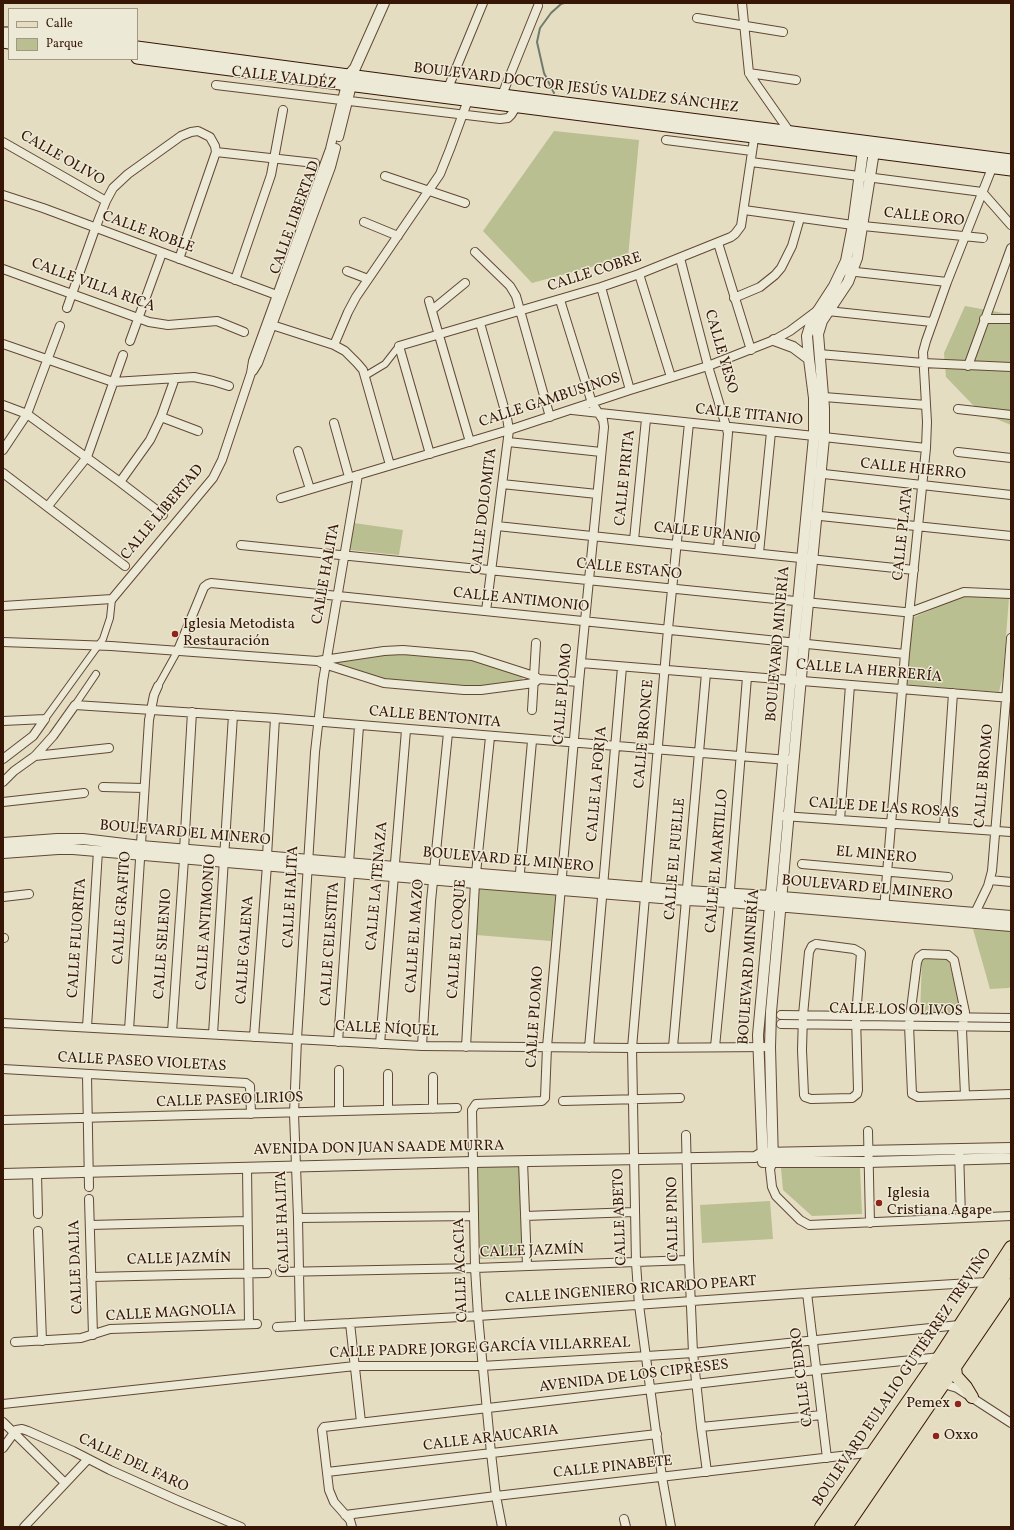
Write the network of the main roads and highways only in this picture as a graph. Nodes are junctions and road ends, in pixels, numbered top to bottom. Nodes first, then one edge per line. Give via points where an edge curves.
1 (138, 47) edge
2 (171, 57) junction
3 (138, 58) edge
4 (351, 78) junction
5 (533, 104) junction
6 (755, 132) junction
7 (869, 147) junction
8 (1011, 160) edge
9 (1011, 170) edge
10 (1011, 1247) edge
11 (1011, 1266) edge
12 (1011, 1285) edge
13 (948, 1360) junction
14 (944, 1384) junction
15 (922, 1397) junction
16 (972, 1397) road end
17 (821, 1527) edge
18 (834, 1527) edge
19 (846, 1527) edge

1 - 2 main road, BOULEVARD DOCTOR JESÚS VALDEZ SÁNCHEZ
2 - 3 main road, BOULEVARD DOCTOR JESÚS VALDEZ SÁNCHEZ
2 - 4 main road, BOULEVARD DOCTOR JESÚS VALDEZ SÁNCHEZ
4 - 5 main road, BOULEVARD DOCTOR JESÚS VALDEZ SÁNCHEZ via 502,95
4 - 5 main road, BOULEVARD DOCTOR JESÚS VALDEZ SÁNCHEZ via 516,107
5 - 6 main road, BOULEVARD DOCTOR JESÚS VALDEZ SÁNCHEZ
6 - 7 main road, BOULEVARD DOCTOR JESÚS VALDEZ SÁNCHEZ
6 - 7 main road, BOULEVARD DOCTOR JESÚS VALDEZ SÁNCHEZ via 789,131
7 - 8 main road, BOULEVARD DOCTOR JESÚS VALDEZ SÁNCHEZ
7 - 9 main road, BOULEVARD DOCTOR JESÚS VALDEZ SÁNCHEZ
10 - 13 main road, BOULEVARD EULALIO GUTIÉRREZ TREVIÑO via 959,1324
11 - 13 main road, BOULEVARD EULALIO GUTIÉRREZ TREVIÑO
12 - 13 main road, BOULEVARD EULALIO GUTIÉRREZ TREVIÑO
13 - 14 main road, BOULEVARD EULALIO GUTIÉRREZ TREVIÑO
13 - 15 main road, BOULEVARD EULALIO GUTIÉRREZ TREVIÑO
13 - 16 main road via 958,1380
13 - 17 main road, BOULEVARD EULALIO GUTIÉRREZ TREVIÑO via 872,1453
14 - 15 main road via 935,1386
14 - 19 main road, BOULEVARD EULALIO GUTIÉRREZ TREVIÑO
15 - 18 main road, BOULEVARD EULALIO GUTIÉRREZ TREVIÑO

